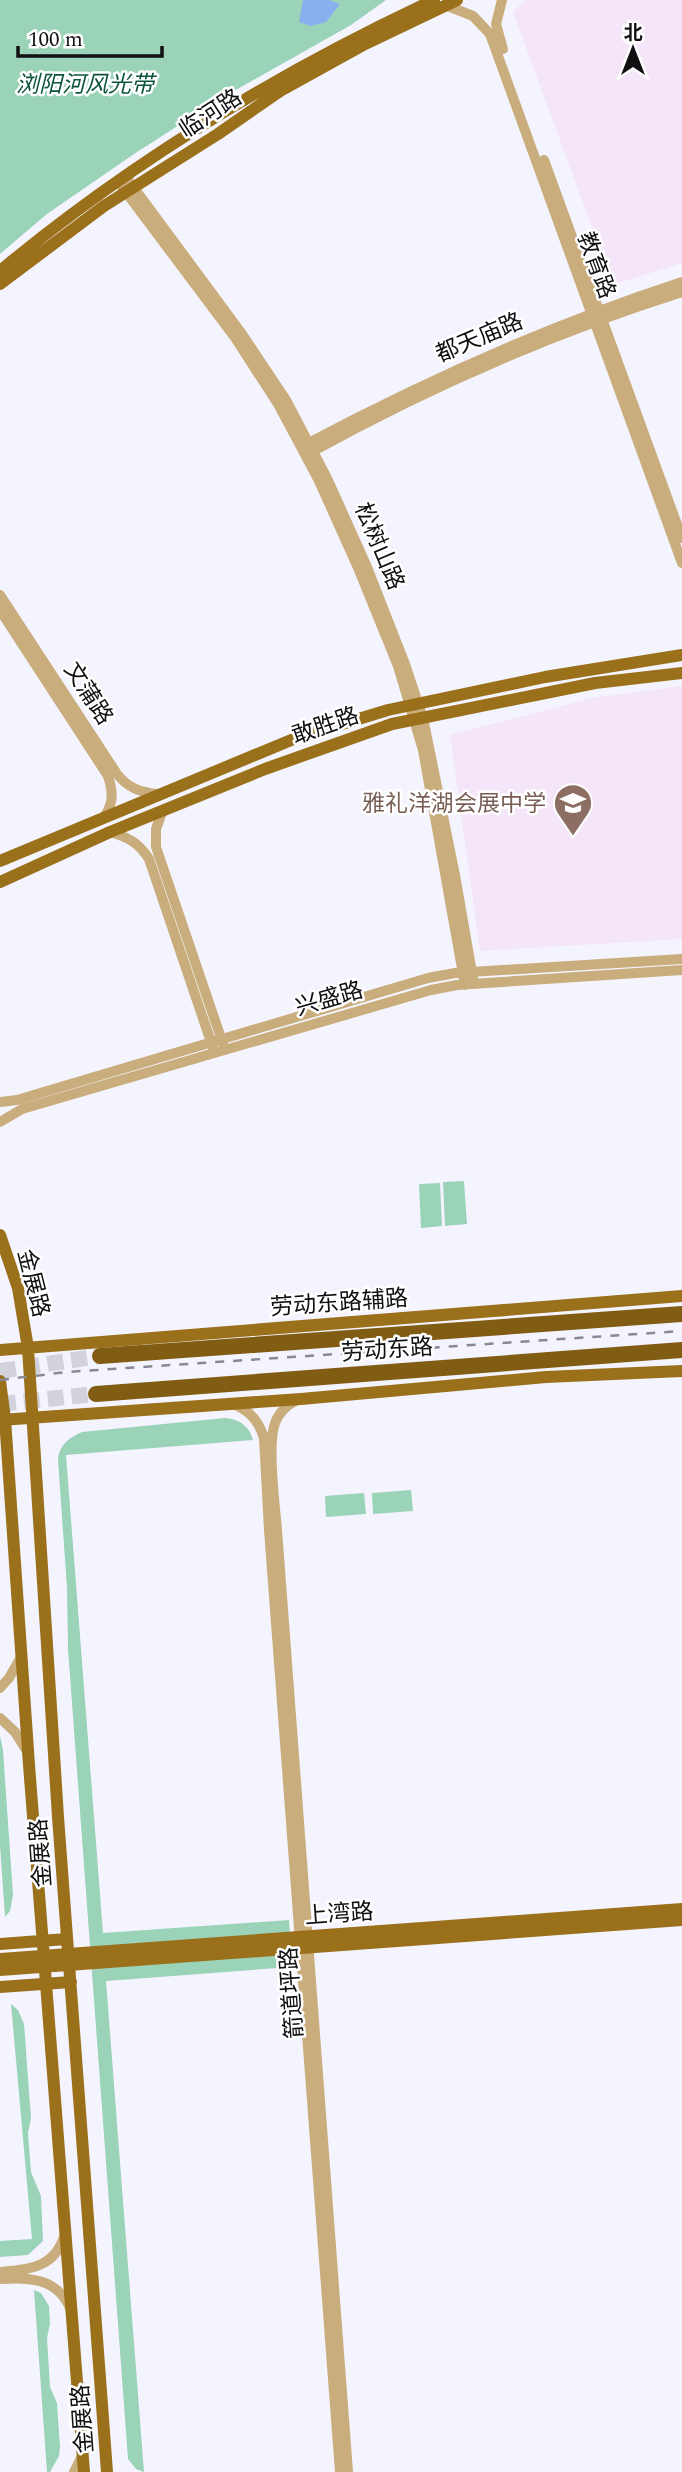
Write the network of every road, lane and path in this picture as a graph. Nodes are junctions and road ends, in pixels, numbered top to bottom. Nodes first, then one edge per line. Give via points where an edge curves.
1 (502, 0) edge
2 (446, 2) edge
3 (126, 185) junction
4 (0, 271) edge
5 (682, 282) edge
6 (0, 284) edge
7 (682, 292) edge
8 (597, 316) junction
9 (307, 449) junction
10 (682, 538) edge
11 (682, 563) edge
12 (0, 595) edge
13 (0, 610) edge
14 (682, 655) edge
15 (682, 673) edge
16 (414, 704) junction
17 (419, 719) junction
18 (158, 794) junction
19 (162, 812) junction
20 (104, 817) junction
21 (110, 832) junction
22 (0, 861) edge
23 (0, 882) edge
24 (682, 959) edge
25 (682, 970) edge
26 (468, 978) junction
27 (218, 1046) junction
28 (0, 1102) edge
29 (0, 1122) edge
30 (0, 1235) edge
31 (682, 1296) edge
32 (682, 1314) edge
33 (28, 1348) junction
34 (0, 1350) edge
35 (682, 1350) edge
36 (100, 1356) tunnel mouth
37 (682, 1371) edge
38 (0, 1381) edge
39 (96, 1394) tunnel mouth
40 (301, 1399) junction
41 (232, 1404) junction
42 (33, 1417) junction
43 (3, 1419) edge
44 (21, 1657) junction
45 (0, 1688) edge
46 (0, 1718) edge
47 (28, 1754) junction
48 (682, 1909) edge
49 (682, 1920) edge
50 (67, 1939) junction
51 (43, 1941) junction
52 (0, 1944) edge
53 (0, 1959) edge
54 (0, 1970) edge
55 (71, 1982) junction
56 (47, 1984) junction
57 (0, 1987) edge
58 (66, 2231) junction
59 (0, 2272) edge
60 (0, 2279) edge
61 (72, 2315) junction
62 (83, 2454) junction
63 (74, 2472) edge
64 (84, 2472) edge
65 (107, 2472) edge
66 (340, 2472) edge
67 (348, 2472) edge

1 - 8 street, 教育路 via 498,33
2 - 3 main road, 临河路 via 279,80
2 - 8 street, 教育路 via 473,16 490,34
3 - 4 main road, 临河路 via 50,231
3 - 6 main road, 临河路
3 - 9 street, 松树山路 via 236,339
5 - 8 street, 都天庙路
7 - 8 street, 都天庙路
8 - 9 street, 都天庙路
8 - 10 street, 教育路
8 - 11 street, 教育路
9 - 16 street, 松树山路 via 367,567
12 - 18 street, 文蒲路 via 124,783 142,793
13 - 20 street, 文蒲路 via 108,776 113,796
14 - 16 main road, 敢胜路
15 - 17 main road, 敢胜路 via 595,683
16 - 17 street, 松树山路
16 - 18 main road, 敢胜路 via 296,738
17 - 19 main road, 敢胜路 via 328,745
17 - 26 street, 松树山路
18 - 20 main road, 敢胜路
19 - 21 main road, 敢胜路
19 - 27 street via 156,847
20 - 22 main road, 敢胜路
21 - 23 main road, 敢胜路
21 - 27 street via 133,841 149,859
24 - 26 street, 兴盛路
25 - 26 street, 兴盛路
26 - 27 street, 兴盛路
27 - 28 street, 兴盛路
27 - 29 street, 兴盛路 via 22,1109
30 - 33 main road, 金展路 via 18,1288
31 - 33 main road, 劳动东路辅路
32 - 36 highway, 劳动东路
33 - 34 main road, 劳动东路辅路
33 - 42 main road, 金展路
35 - 39 highway, 劳动东路
37 - 40 main road via 546,1377
38 - 43 main road, 金展路
40 - 41 main road
40 - 67 street, 箭道坪路 via 284,1408 271,1438
41 - 42 main road
41 - 66 street, 箭道坪路 via 249,1412 264,1438
42 - 43 main road
42 - 50 main road, 金展路
43 - 44 main road, 金展路
44 - 45 street
44 - 47 main road, 金展路
46 - 47 street
47 - 51 main road, 金展路
48 - 53 main road, 上湾路, bridge
49 - 54 main road, 上湾路, bridge
50 - 51 main road
50 - 55 main road, 金展路
51 - 52 main road
51 - 56 main road, 金展路
55 - 56 main road
55 - 65 main road, 金展路
56 - 57 main road
56 - 58 main road, 金展路
58 - 59 street via 59,2250 39,2267
58 - 61 main road, 金展路
60 - 61 street via 47,2282 64,2296
61 - 62 main road, 金展路
62 - 63 street
62 - 64 main road, 金展路

